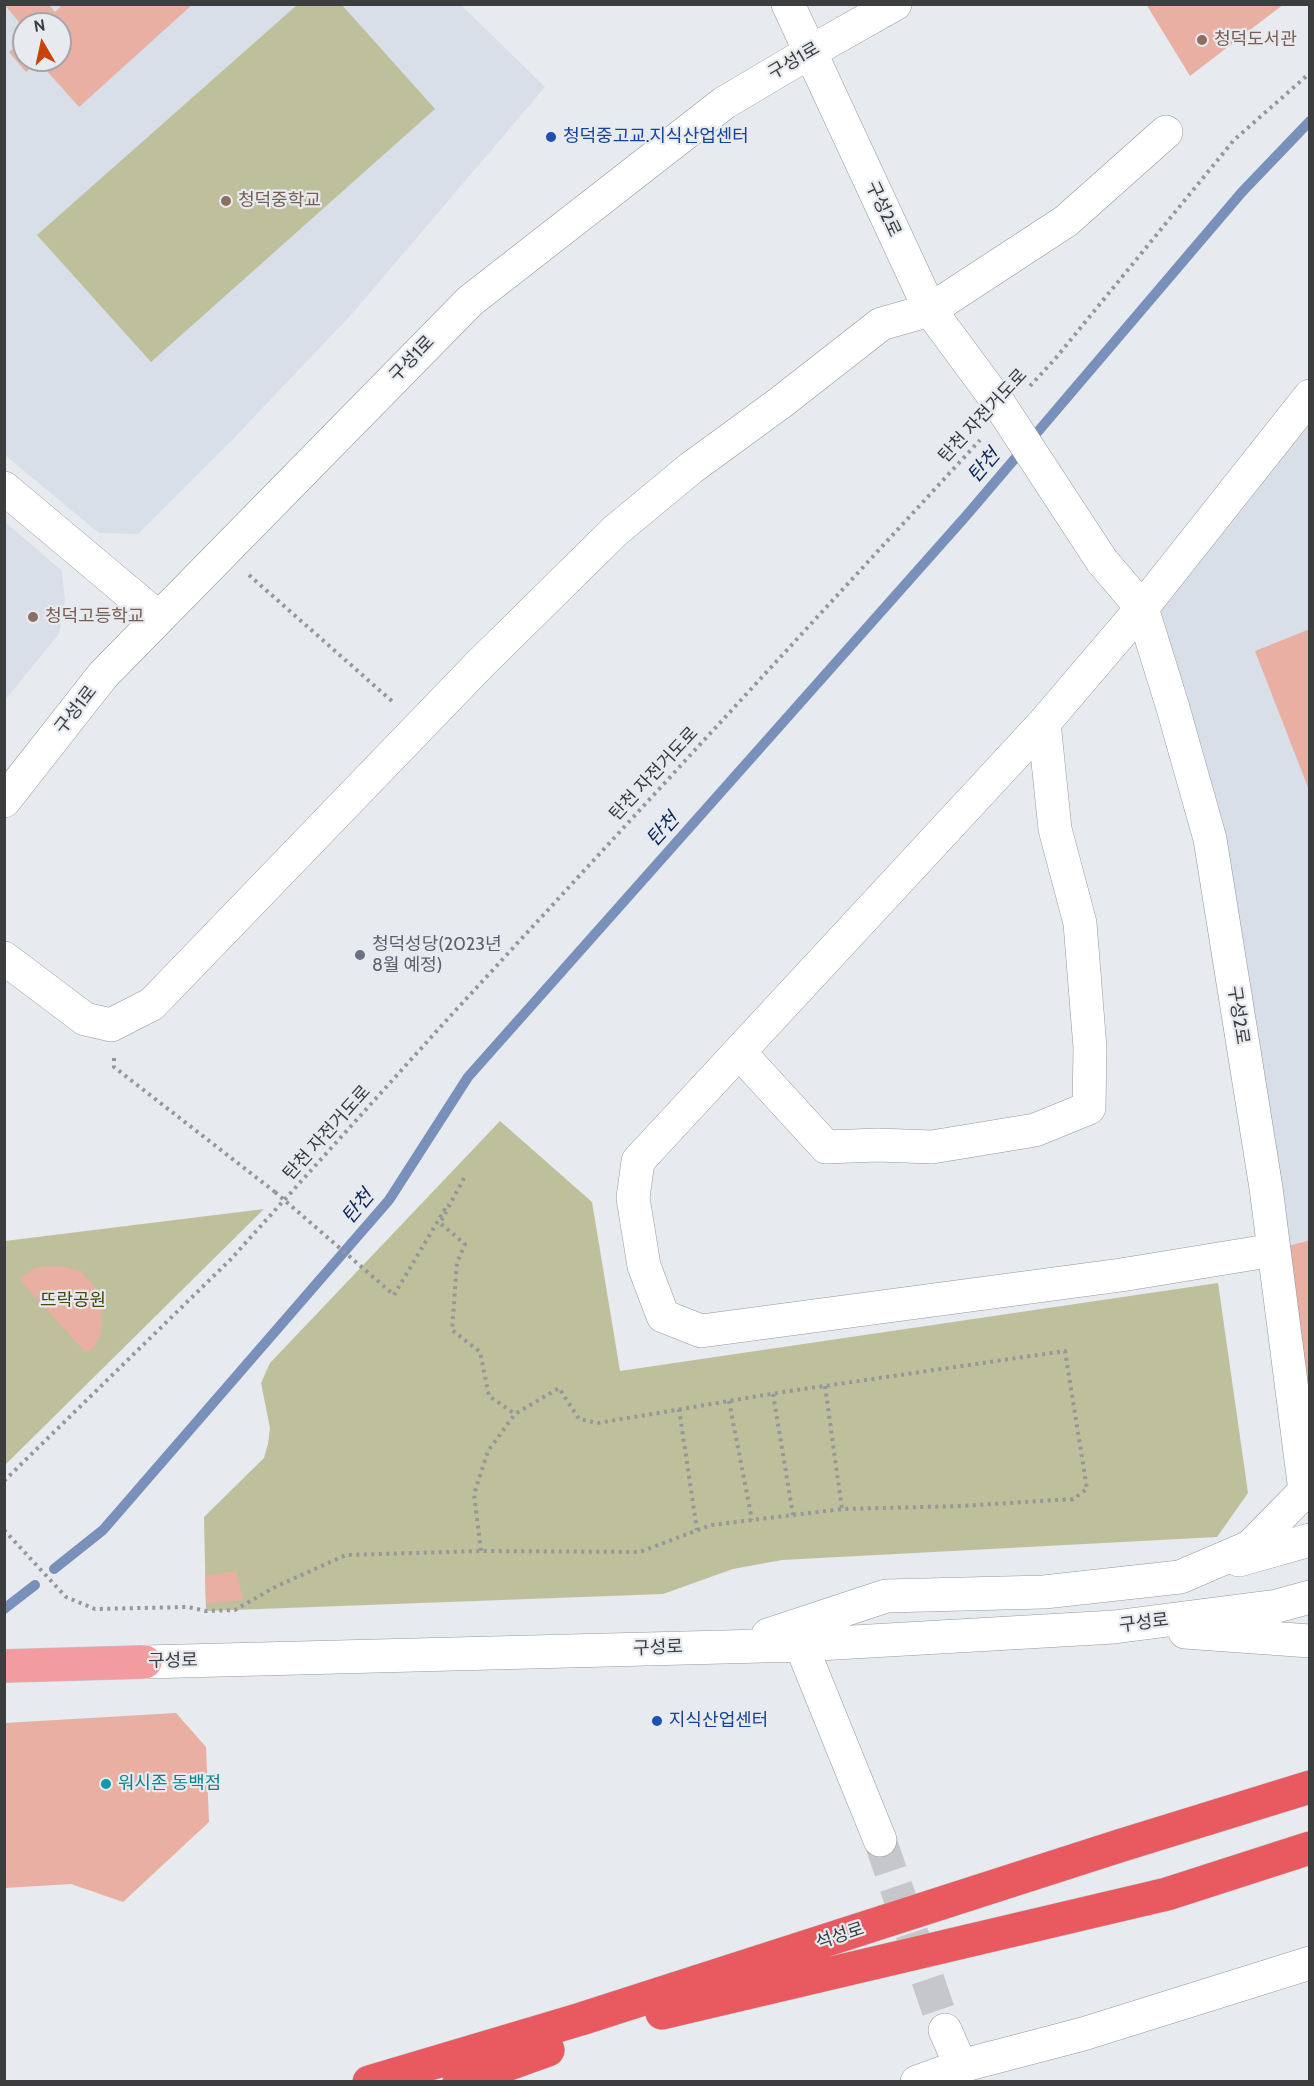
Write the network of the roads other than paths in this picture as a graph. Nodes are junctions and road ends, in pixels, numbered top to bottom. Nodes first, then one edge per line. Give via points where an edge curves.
1 (788, 4) edge
2 (895, 4) edge
3 (810, 52) junction
4 (1166, 132) dead end
5 (930, 310) junction
6 (1310, 396) edge
7 (4, 488) edge
8 (1142, 608) junction
9 (159, 618) junction
10 (1044, 723) junction
11 (4, 801) edge
12 (4, 958) edge
13 (739, 1052) junction
14 (1274, 1251) junction
15 (1307, 1493) edge
16 (1310, 1540) edge
17 (1180, 1577) junction
18 (1310, 1598) edge
19 (1114, 1627) junction
20 (1310, 1641) edge
21 (801, 1645) junction
22 (734, 1646) junction
23 (144, 1662) joint
24 (4, 1666) edge
25 (1310, 1771) edge
26 (1310, 1787) edge
27 (1230, 1812) junction
28 (880, 1839) tunnel mouth
29 (1310, 1848) edge
30 (1310, 1870) edge
31 (1310, 1963) edge
32 (638, 2019) junction
33 (945, 2030) tunnel mouth
34 (961, 2066) junction
35 (369, 2082) edge
36 (459, 2082) edge
37 (917, 2082) edge

1 - 3 street, 구성2로
2 - 3 street, 구성1로
3 - 5 street, 구성2로
3 - 9 street, 구성1로 via 724,103 470,300
4 - 5 street via 1066,221
5 - 8 street, 구성2로, bridge via 1011,398 1102,561
5 - 12 street via 881,324 691,468 615,531 480,664 152,1004 111,1025 85,1019
6 - 8 street
7 - 9 street
8 - 10 street
8 - 14 street, 구성2로 via 1210,839
9 - 11 street, 구성1로 via 104,675
10 - 13 street
10 - 13 street via 1055,829 1080,923 1090,1048 1089,1108 1035,1130 932,1147 826,1147
13 - 14 street via 638,1161 633,1198 644,1266 655,1296 663,1316 701,1331
14 - 15 street, 구성2로
15 - 17 street via 1250,1547
16 - 17 street
17 - 22 street via 1044,1592 886,1596
18 - 19 street, 구성로 via 1277,1606
19 - 20 street
19 - 21 street, 구성로
21 - 22 street, 구성로
21 - 28 street
22 - 23 street, 구성로
23 - 24 main road, 구성로
25 - 27 highway
26 - 27 highway, 석성로
27 - 35 highway, 석성로 via 581,2019
29 - 32 highway, 석성로 via 1167,1894
30 - 32 highway via 1156,1914
31 - 34 street via 1083,2034
32 - 36 highway, 석성로
33 - 34 street
34 - 37 street

